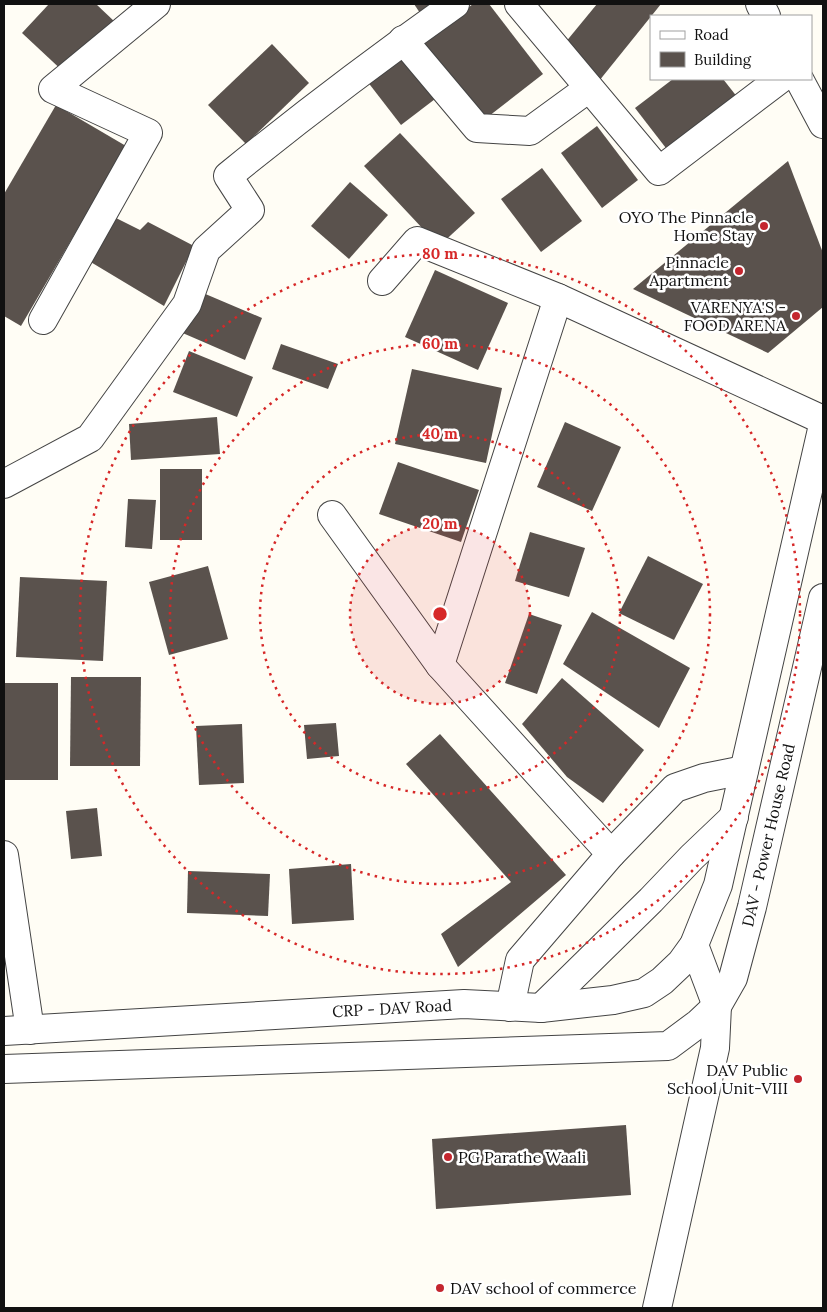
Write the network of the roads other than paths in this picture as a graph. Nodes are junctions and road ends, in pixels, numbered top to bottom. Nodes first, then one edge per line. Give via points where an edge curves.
1 (156, 4) edge
2 (455, 4) edge
3 (519, 4) edge
4 (403, 40) junction
5 (779, 80) edge
6 (801, 80) edge
7 (589, 88) junction
8 (823, 124) edge
9 (382, 281) dead end
10 (558, 298) junction
11 (43, 320) dead end
12 (823, 420) edge
13 (823, 425) edge
14 (4, 484) edge
15 (332, 515) dead end
16 (823, 598) edge
17 (440, 665) junction
18 (744, 770) junction
19 (734, 817) junction
20 (610, 854) junction
21 (4, 855) edge
22 (694, 945) junction
23 (510, 1006) junction
24 (717, 1006) junction
25 (541, 1008) junction
26 (17, 1030) edge
27 (4, 1069) edge
28 (657, 1308) edge

1 - 11 street via 53,89 148,133
2 - 4 street
3 - 7 street
4 - 7 street via 477,128 530,131
4 - 14 street via 228,176 250,210 206,250 187,304 90,438
5 - 7 street via 659,171
6 - 8 street
9 - 10 street via 417,241
10 - 12 street
10 - 17 street
13 - 18 street
15 - 17 street
16 - 24 street, DAV - Power House Road via 752,907 733,978
17 - 20 street
18 - 19 street
18 - 20 street via 675,788
19 - 22 street, CRP - DAV Road via 718,885
19 - 25 street
20 - 23 street via 520,960
21 - 26 street
22 - 24 street
22 - 25 street, CRP - DAV Road via 681,963 644,993
23 - 25 street, CRP - DAV Road
23 - 26 street, CRP - DAV Road via 464,1004
24 - 27 street, DAV - Power House Road via 668,1046
24 - 28 street via 715,1048

